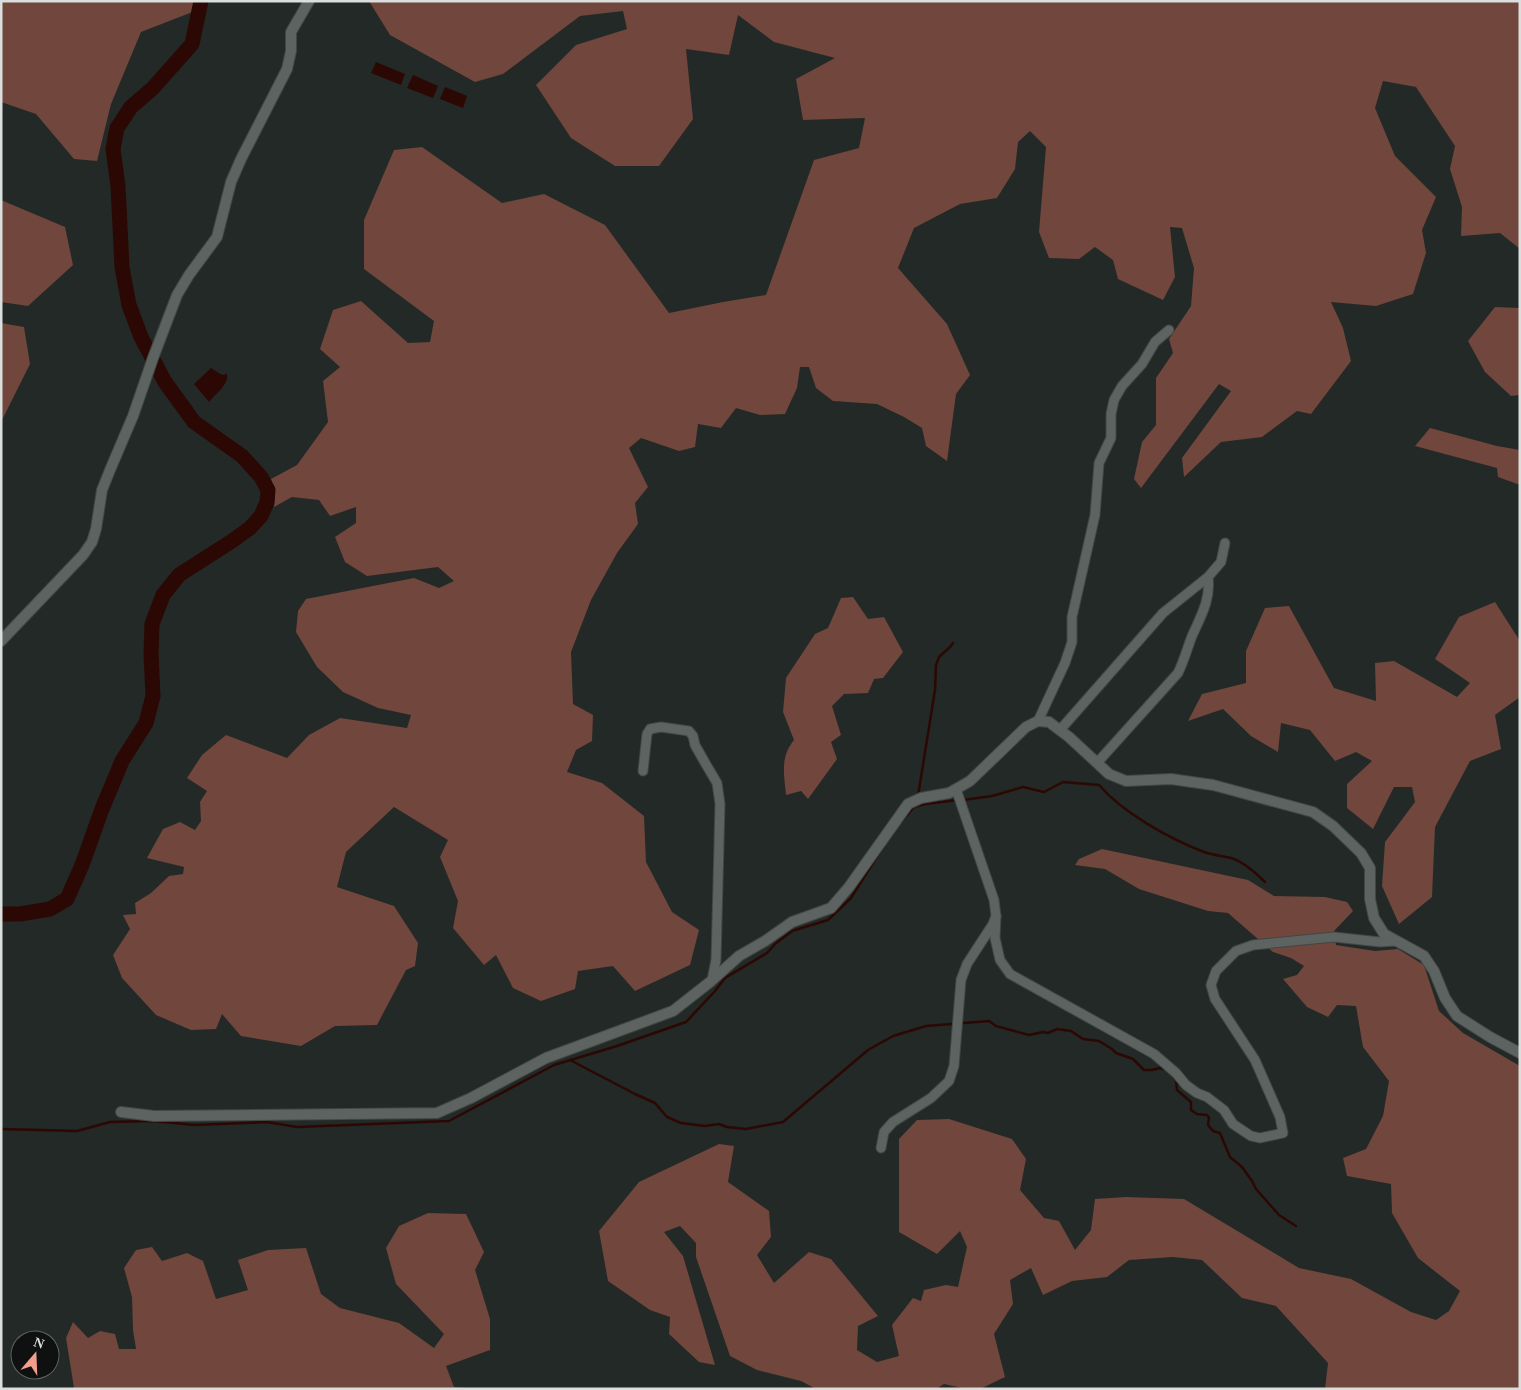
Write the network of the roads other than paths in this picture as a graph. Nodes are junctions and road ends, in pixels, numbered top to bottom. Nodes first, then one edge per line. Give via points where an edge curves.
1 (309, 1) edge
2 (1169, 330) dead end
3 (1225, 543) dead end
4 (1208, 577) junction
5 (1, 641) edge
6 (1038, 721) junction
7 (1060, 730) junction
8 (1097, 763) junction
9 (643, 771) dead end
10 (956, 789) junction
11 (996, 916) junction
12 (1396, 941) junction
13 (712, 980) junction
14 (1520, 1053) edge
15 (121, 1112) dead end
16 (881, 1148) dead end

1 - 5 street via 291,32 287,69 231,182 217,237 177,295 102,490 92,542
2 - 6 street via 1155,342 1114,400 1110,438 1099,463 1095,515 1072,617 1072,642
3 - 4 street via 1222,562
4 - 7 street via 1163,613
4 - 8 street via 1210,588 1202,616 1178,673
6 - 7 street via 1049,722
6 - 10 street via 1026,727 970,781
7 - 8 street
8 - 12 street via 1109,774 1126,781 1170,779 1214,786 1313,812 1333,826 1366,860 1370,868 1374,918 1384,934
9 - 13 street via 646,734 650,729 661,727 689,731 717,783 720,804 716,960
10 - 11 street via 994,900
10 - 13 street via 908,804 831,908 792,922 739,956
11 - 12 street via 995,938 1000,960 1010,974 1154,1054 1186,1085 1224,1110 1233,1124 1260,1138 1283,1133 1280,1117 1255,1060 1215,999 1212,985 1216,971 1236,951 1252,945 1334,937
11 - 16 street via 961,980 954,1066 949,1081 931,1098 893,1122 884,1132
12 - 14 street via 1424,956 1457,1016
13 - 15 street via 673,1011 546,1058 437,1113 154,1116

